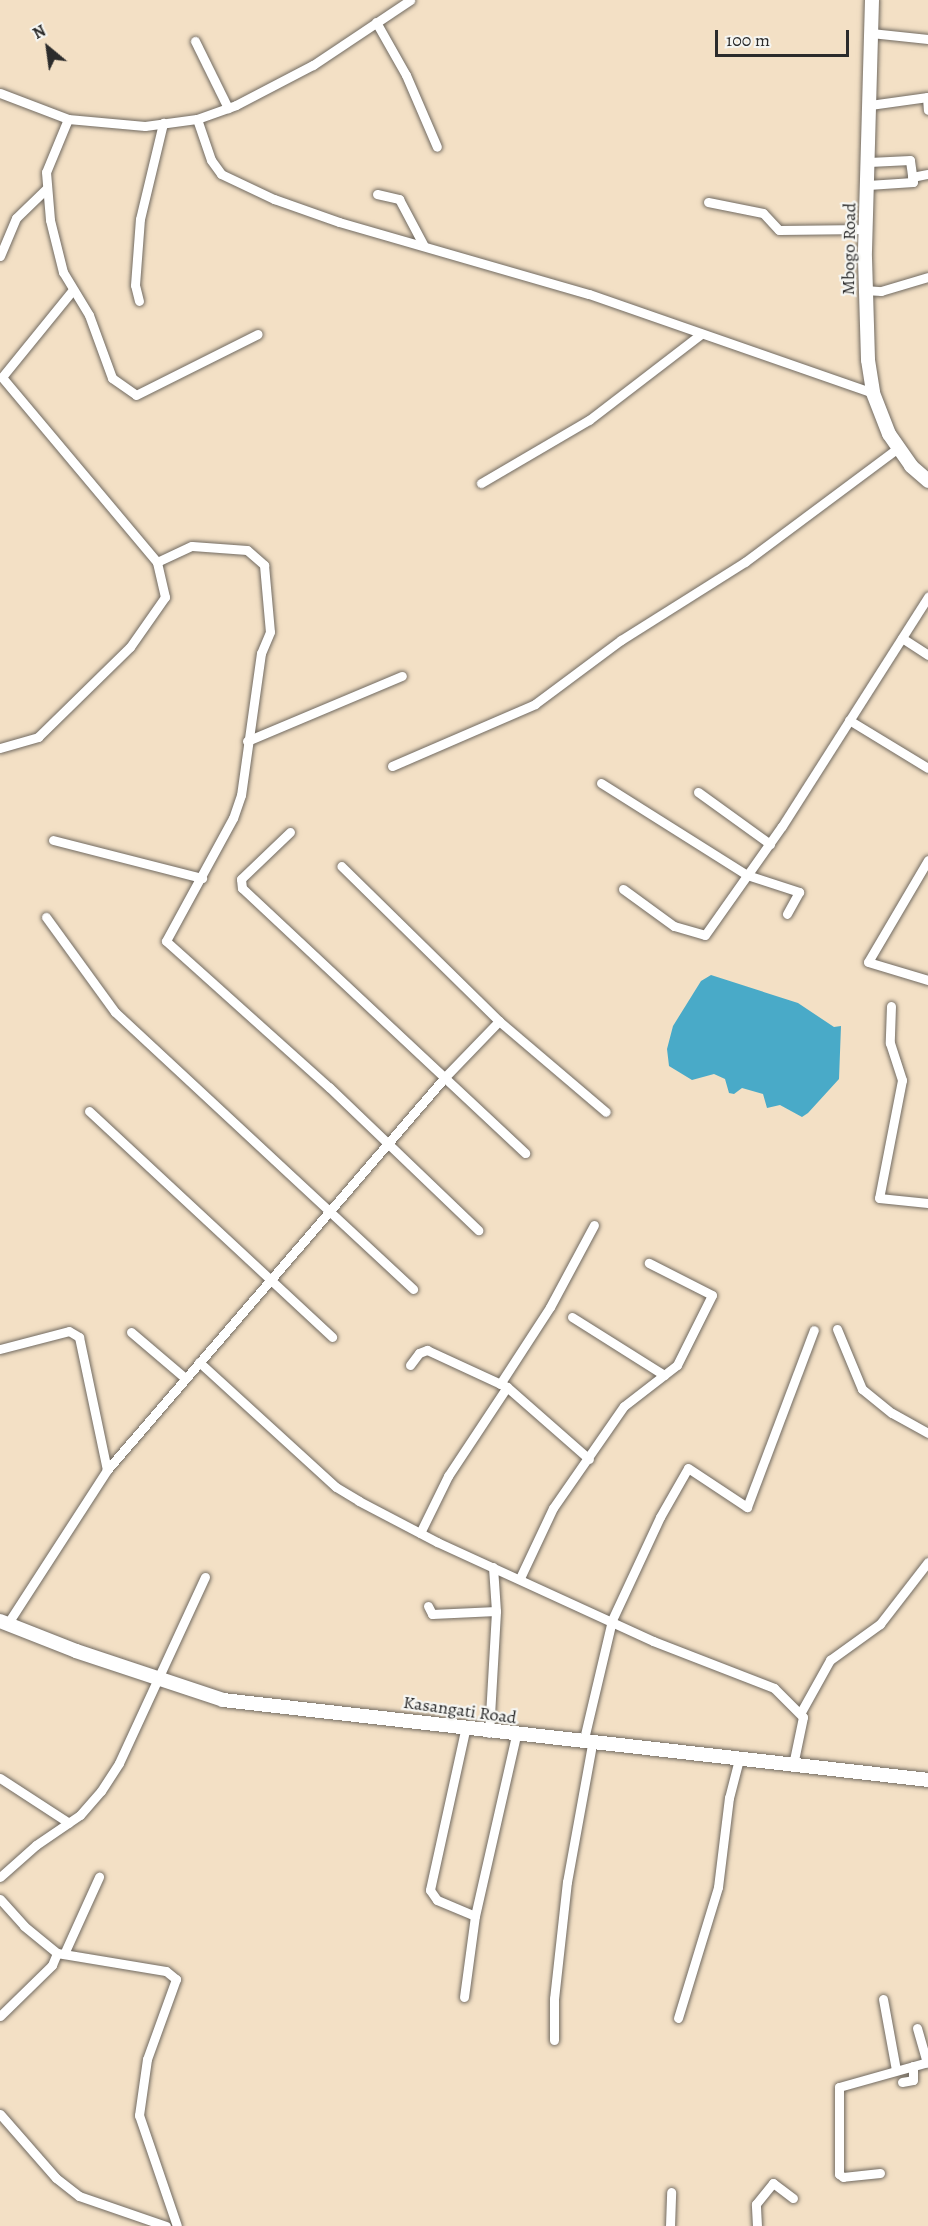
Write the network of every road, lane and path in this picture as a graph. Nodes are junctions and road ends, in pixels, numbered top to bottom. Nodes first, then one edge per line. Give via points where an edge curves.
1 (410, 0) edge
2 (872, 0) edge
3 (376, 22) junction
4 (871, 33) junction
5 (928, 39) edge
6 (195, 41) dead end
7 (0, 93) edge
8 (870, 105) junction
9 (228, 108) junction
10 (928, 110) edge
11 (69, 119) junction
12 (197, 119) junction
13 (163, 123) junction
14 (437, 147) dead end
15 (869, 162) junction
16 (928, 174) edge
17 (912, 177) junction
18 (868, 184) junction
19 (46, 189) junction
20 (377, 195) dead end
21 (708, 202) dead end
22 (866, 229) junction
23 (424, 246) junction
24 (0, 256) edge
25 (928, 277) edge
26 (865, 290) junction
27 (72, 291) junction
28 (139, 301) dead end
29 (258, 334) dead end
30 (701, 334) junction
31 (873, 393) junction
32 (898, 448) junction
33 (928, 481) edge
34 (481, 483) dead end
35 (157, 562) junction
36 (928, 597) edge
37 (902, 638) junction
38 (928, 655) edge
39 (402, 676) dead end
40 (849, 720) junction
41 (247, 741) junction
42 (0, 748) edge
43 (392, 766) dead end
44 (928, 768) edge
45 (601, 783) dead end
46 (698, 792) dead end
47 (290, 832) dead end
48 (53, 840) dead end
49 (770, 844) junction
50 (928, 860) edge
51 (341, 866) dead end
52 (747, 875) junction
53 (202, 878) junction
54 (623, 889) dead end
55 (787, 914) dead end
56 (46, 916) dead end
57 (928, 980) edge
58 (891, 1006) dead end
59 (499, 1021) junction
60 (445, 1077) junction
61 (89, 1111) dead end
62 (606, 1112) dead end
63 (387, 1144) junction
64 (525, 1153) dead end
65 (928, 1203) edge
66 (328, 1212) junction
67 (594, 1225) dead end
68 (478, 1230) dead end
69 (649, 1263) dead end
70 (271, 1281) junction
71 (413, 1289) dead end
72 (572, 1317) dead end
73 (837, 1329) dead end
74 (814, 1330) dead end
75 (131, 1332) dead end
76 (332, 1337) dead end
77 (0, 1349) edge
78 (199, 1362) junction
79 (410, 1365) dead end
80 (664, 1375) junction
81 (185, 1378) junction
82 (503, 1386) junction
83 (928, 1433) edge
84 (589, 1459) junction
85 (107, 1470) junction
86 (420, 1533) junction
87 (928, 1562) edge
88 (493, 1567) junction
89 (205, 1576) dead end
90 (520, 1578) junction
91 (428, 1606) dead end
92 (496, 1611) junction
93 (612, 1620) junction
94 (4, 1622) edge
95 (159, 1679) junction
96 (801, 1712) junction
97 (466, 1726) junction
98 (489, 1733) junction
99 (516, 1736) junction
100 (588, 1744) junction
101 (738, 1759) junction
102 (793, 1766) junction
103 (0, 1778) edge
104 (928, 1780) edge
105 (69, 1823) junction
106 (0, 1877) edge
107 (99, 1877) dead end
108 (0, 1899) edge
109 (475, 1916) junction
110 (61, 1954) junction
111 (464, 1996) dead end
112 (883, 1999) dead end
113 (0, 2016) edge
114 (678, 2018) dead end
115 (917, 2028) dead end
116 (554, 2040) dead end
117 (927, 2062) edge
118 (913, 2066) junction
119 (896, 2070) junction
120 (902, 2082) dead end
121 (0, 2114) edge
122 (880, 2173) dead end
123 (671, 2192) dead end
124 (793, 2198) dead end
125 (166, 2226) edge
126 (177, 2226) edge
127 (670, 2226) edge
128 (757, 2226) edge

1 - 3 street
2 - 4 street, Mbogo Road
3 - 9 street via 313,65
3 - 14 street via 406,75
4 - 5 street
4 - 8 street, Mbogo Road
6 - 9 street
7 - 11 street
8 - 10 street via 927,97
8 - 15 street, Mbogo Road
9 - 12 street
11 - 13 street via 115,125
11 - 19 street via 48,161
12 - 13 street
12 - 23 street via 211,160 234,182 339,222
13 - 28 street via 140,219 135,279
15 - 17 street via 910,160
15 - 18 street, Mbogo Road
16 - 17 street
17 - 18 street via 913,182
18 - 22 street, Mbogo Road
19 - 24 street via 16,218
19 - 27 street via 56,253
20 - 23 street via 399,199
21 - 22 street via 763,213 782,231
22 - 26 street, Mbogo Road
23 - 30 street via 589,294
25 - 26 street via 881,291
26 - 31 street, Mbogo Road
27 - 29 street via 89,315 108,371 132,395
27 - 35 street via 9,365 3,379
30 - 31 street
30 - 34 street via 589,420
31 - 32 street, Mbogo Road
32 - 33 street, Mbogo Road
32 - 43 street via 745,562 621,640 535,704
35 - 41 street via 192,546 247,550 264,565 270,632 261,653
35 - 42 street via 165,597 130,647 38,737
36 - 37 street
37 - 38 street
37 - 40 street
39 - 41 street
40 - 44 street
40 - 49 street
41 - 53 street via 241,795
45 - 52 street
46 - 49 street
47 - 60 street via 241,879 242,888
48 - 53 street
49 - 52 street
50 - 57 street via 868,962
51 - 59 street
52 - 54 street via 705,935 674,926
52 - 55 street via 799,892
53 - 63 street via 167,935 168,943
56 - 66 street via 115,1012
58 - 65 street via 890,1043 902,1080 879,1198
59 - 60 street
59 - 62 street
60 - 63 street
60 - 64 street
61 - 70 street
63 - 66 street
63 - 68 street
66 - 70 street
66 - 71 street
67 - 82 street
69 - 80 street via 712,1295 688,1349
70 - 76 street
70 - 78 street
72 - 80 street
73 - 83 street via 862,1389 892,1413
74 - 93 street via 747,1507 688,1468 660,1517
75 - 81 street
77 - 85 street via 69,1331 80,1337
78 - 81 street
78 - 86 street via 336,1487
79 - 82 street via 418,1353 427,1350
80 - 84 street via 624,1406
81 - 85 street
82 - 84 street
82 - 86 street via 448,1476
84 - 90 street via 553,1508
85 - 94 street
86 - 88 street
87 - 96 street via 880,1624 830,1660
88 - 90 street
88 - 92 street
89 - 95 street
90 - 93 street
91 - 92 street via 432,1614
92 - 98 street
93 - 96 street via 653,1641 763,1681
93 - 100 street
94 - 95 street, Kasangati Road
95 - 97 street, Kasangati Road via 223,1700
95 - 105 street via 119,1763 101,1791
96 - 102 street via 803,1719
97 - 98 street, Kasangati Road
97 - 109 street via 430,1890 437,1900
98 - 99 street, Kasangati Road
99 - 100 street, Kasangati Road
99 - 109 street
100 - 101 street, Kasangati Road
100 - 116 street via 567,1882 554,1999
101 - 102 street, Kasangati Road
101 - 114 street via 718,1887
102 - 104 street, Kasangati Road
103 - 105 street
105 - 106 street
107 - 110 street
108 - 110 street via 24,1926
109 - 111 street
110 - 113 street
110 - 126 street via 166,1971 176,1978 147,2059 139,2115
112 - 119 street
115 - 117 street
117 - 118 street
118 - 119 street
118 - 120 street via 913,2080
119 - 122 street via 842,2085 837,2094 839,2174 843,2177
121 - 125 street via 56,2178 79,2196
123 - 127 street
124 - 128 street via 773,2183 756,2204

